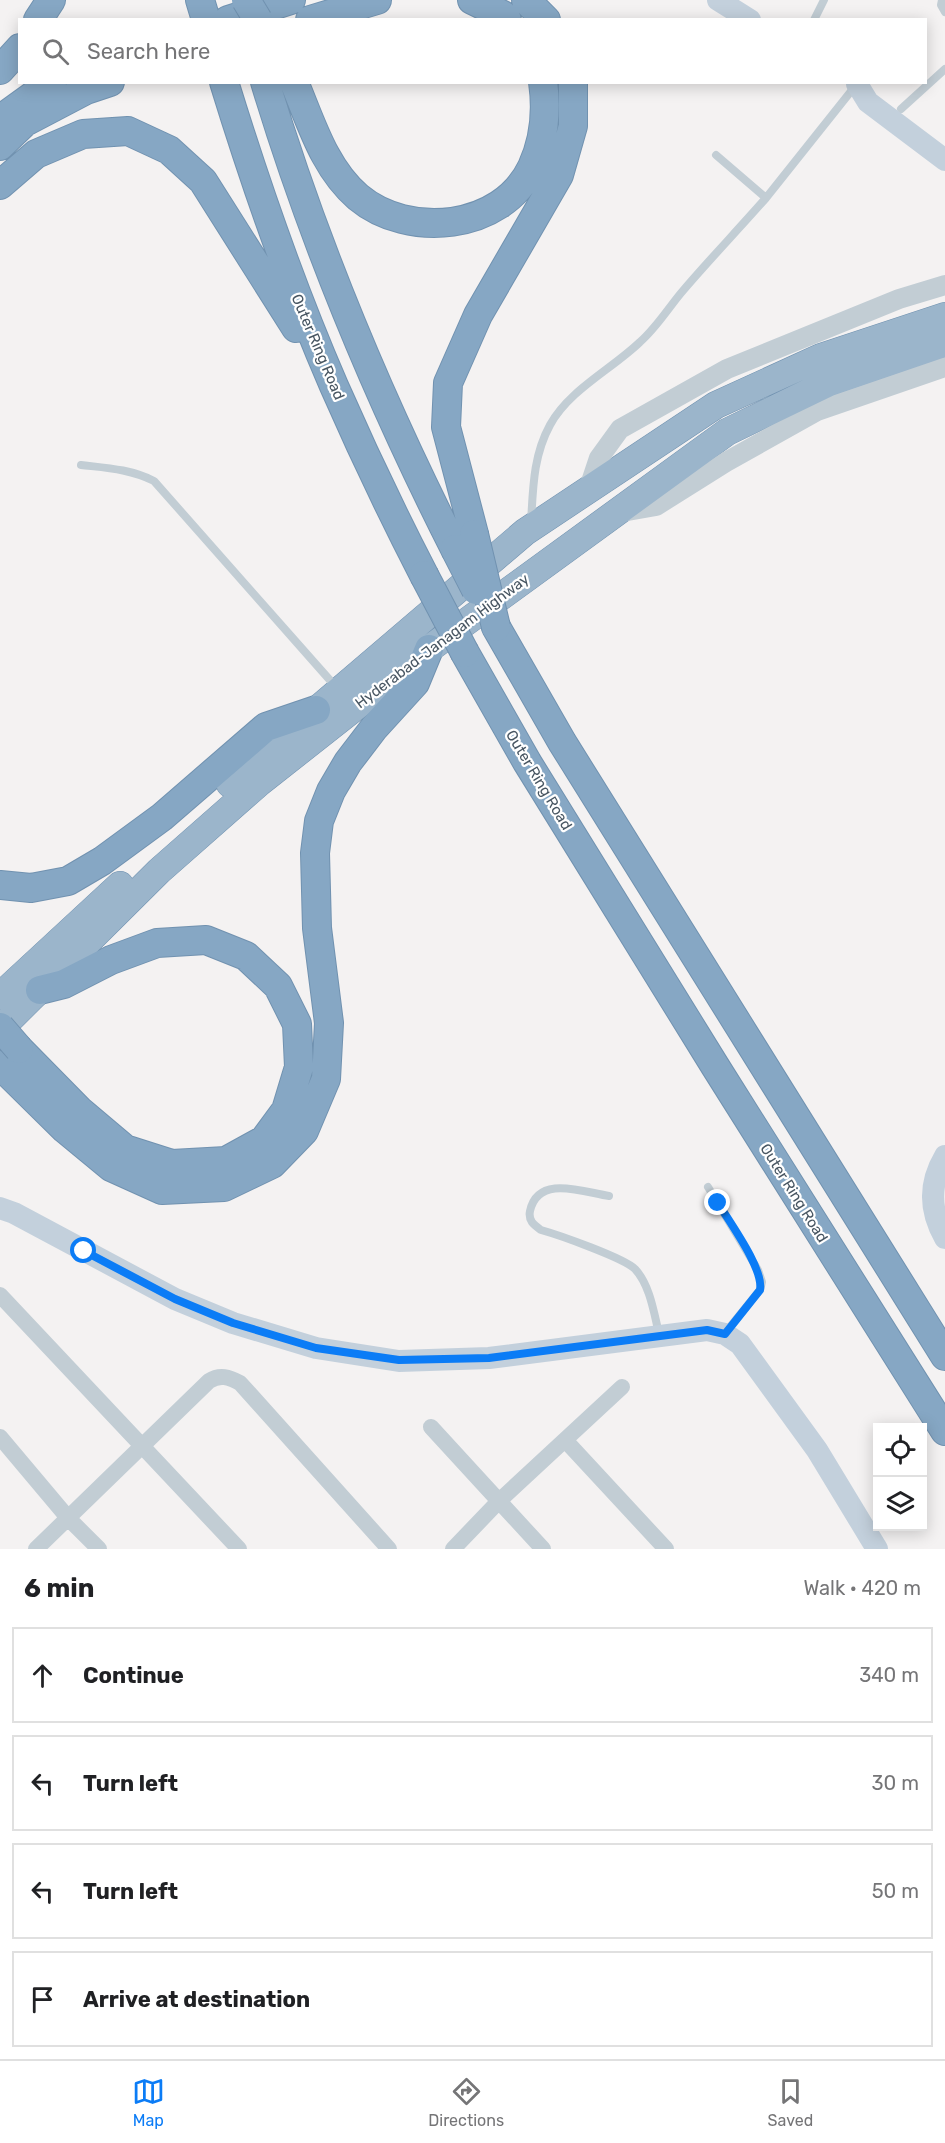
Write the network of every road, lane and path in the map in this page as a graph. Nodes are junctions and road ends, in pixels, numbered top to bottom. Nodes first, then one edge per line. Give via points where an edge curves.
1 (51, 0) edge
2 (244, 0) edge
3 (291, 0) edge
4 (377, 0) edge
5 (472, 0) edge
6 (526, 0) edge
7 (718, 0) edge
8 (824, 0) edge
9 (942, 0) edge
10 (945, 12) edge
11 (39, 18) edge
12 (234, 18) edge
13 (248, 18) edge
14 (257, 18) edge
15 (317, 18) edge
16 (505, 18) edge
17 (544, 18) edge
18 (747, 18) edge
19 (815, 18) edge
20 (18, 50) edge
21 (945, 69) edge
22 (0, 70) edge
23 (49, 84) edge
24 (104, 84) edge
25 (225, 84) edge
26 (266, 84) edge
27 (295, 84) edge
28 (543, 84) edge
29 (573, 84) edge
30 (855, 84) edge
31 (857, 84) edge
32 (859, 84) edge
33 (915, 84) edge
34 (909, 101) junction
35 (0, 119) edge
36 (0, 146) edge
37 (944, 146) edge
38 (716, 155) dead end
39 (0, 185) edge
40 (766, 198) junction
41 (945, 285) edge
42 (945, 316) edge
43 (945, 343) edge
44 (945, 367) edge
45 (334, 388) junction
46 (81, 465) dead end
47 (588, 491) junction
48 (616, 513) junction
49 (530, 529) junction
50 (464, 541) junction
51 (429, 649) junction
52 (340, 690) junction
53 (316, 710) junction
54 (0, 885) edge
55 (40, 990) junction
56 (0, 996) edge
57 (0, 1028) edge
58 (7, 1061) edge
59 (945, 1156) edge
60 (708, 1187) dead end
61 (609, 1196) dead end
62 (0, 1208) edge
63 (945, 1238) edge
64 (0, 1295) edge
65 (725, 1334) junction
66 (660, 1337) junction
67 (945, 1356) edge
68 (622, 1387) dead end
69 (431, 1427) dead end
70 (945, 1431) edge
71 (0, 1437) edge
72 (565, 1440) junction
73 (143, 1446) junction
74 (500, 1501) junction
75 (69, 1519) junction
76 (36, 1549) edge
77 (99, 1549) edge
78 (238, 1549) edge
79 (389, 1549) edge
80 (453, 1549) edge
81 (543, 1549) edge
82 (666, 1549) edge
83 (877, 1549) edge

1 - 11 highway
2 - 13 highway
2 - 14 highway, bridge
3 - 12 highway
4 - 15 highway
5 - 16 highway
6 - 17 highway
7 - 18 main road
8 - 19 lane
9 - 10 lane
20 - 22 highway
21 - 34 lane
23 - 35 highway
24 - 36 highway via 25,122
25 - 45 highway, Outer Ring Road via 275,238
26 - 50 highway via 312,224 405,448
27 - 28 highway via 334,169 359,197 390,215 429,223 471,218 517,189 532,168 544,133
29 - 50 highway via 573,126 559,175 478,315 448,383 446,427 463,496
30 - 40 lane
31 - 37 main road via 868,102
32 - 34 main road
33 - 34 lane
34 - 37 main road
38 - 40 lane
39 - 45 highway via 36,154 83,134 128,131 169,150 202,181
40 - 49 lane via 655,328 592,380 551,422 536,463
41 - 47 street via 899,299 727,369 620,429 599,458
42 - 47 highway, Hyderabad-Janagam Highway via 821,357 716,405
43 - 48 highway, Hyderabad-Janagam Highway via 828,383 727,432
44 - 48 street via 818,411 656,506
45 - 70 highway, Outer Ring Road, bridge via 424,575 521,752
46 - 52 lane via 137,472 154,481
47 - 49 highway, Hyderabad-Janagam Highway
48 - 51 highway, Hyderabad-Janagam Highway
49 - 52 highway, Hyderabad-Janagam Highway
50 - 67 highway, bridge via 496,627 562,742
51 - 55 highway, Hyderabad-Janagam Highway via 259,783 159,871
51 - 58 highway via 415,683 348,762 319,821 315,853 317,928 328,1023 326,1079 304,1131 272,1164 224,1186 162,1190 111,1167 65,1129
52 - 53 highway, Hyderabad-Janagam Highway
53 - 54 highway via 266,728 162,817 68,881 31,888
53 - 56 highway, Hyderabad-Janagam Highway
55 - 57 highway, Hyderabad-Janagam Highway
55 - 58 highway via 64,984 111,960 157,943 206,940 246,956 278,986 297,1024 299,1067 286,1110 264,1140 226,1161 172,1164 125,1149 80,1111
57 - 58 highway, bridge
59 - 63 main road via 936,1171 932,1202
60 - 65 lane via 762,1282 760,1290
61 - 66 lane via 569,1189 545,1190 536,1197 529,1216 541,1230 626,1262 635,1269 643,1281
62 - 66 main road via 175,1299 233,1323 316,1348 399,1360 489,1358
64 - 73 street
65 - 66 main road via 707,1330
65 - 83 main road via 740,1344 817,1450
68 - 72 street
69 - 74 street
71 - 75 street
72 - 74 street
72 - 82 street
73 - 75 street
73 - 78 street
73 - 79 street via 209,1381 217,1376 230,1378 240,1383
74 - 80 street
74 - 81 street
75 - 76 street
75 - 77 street

